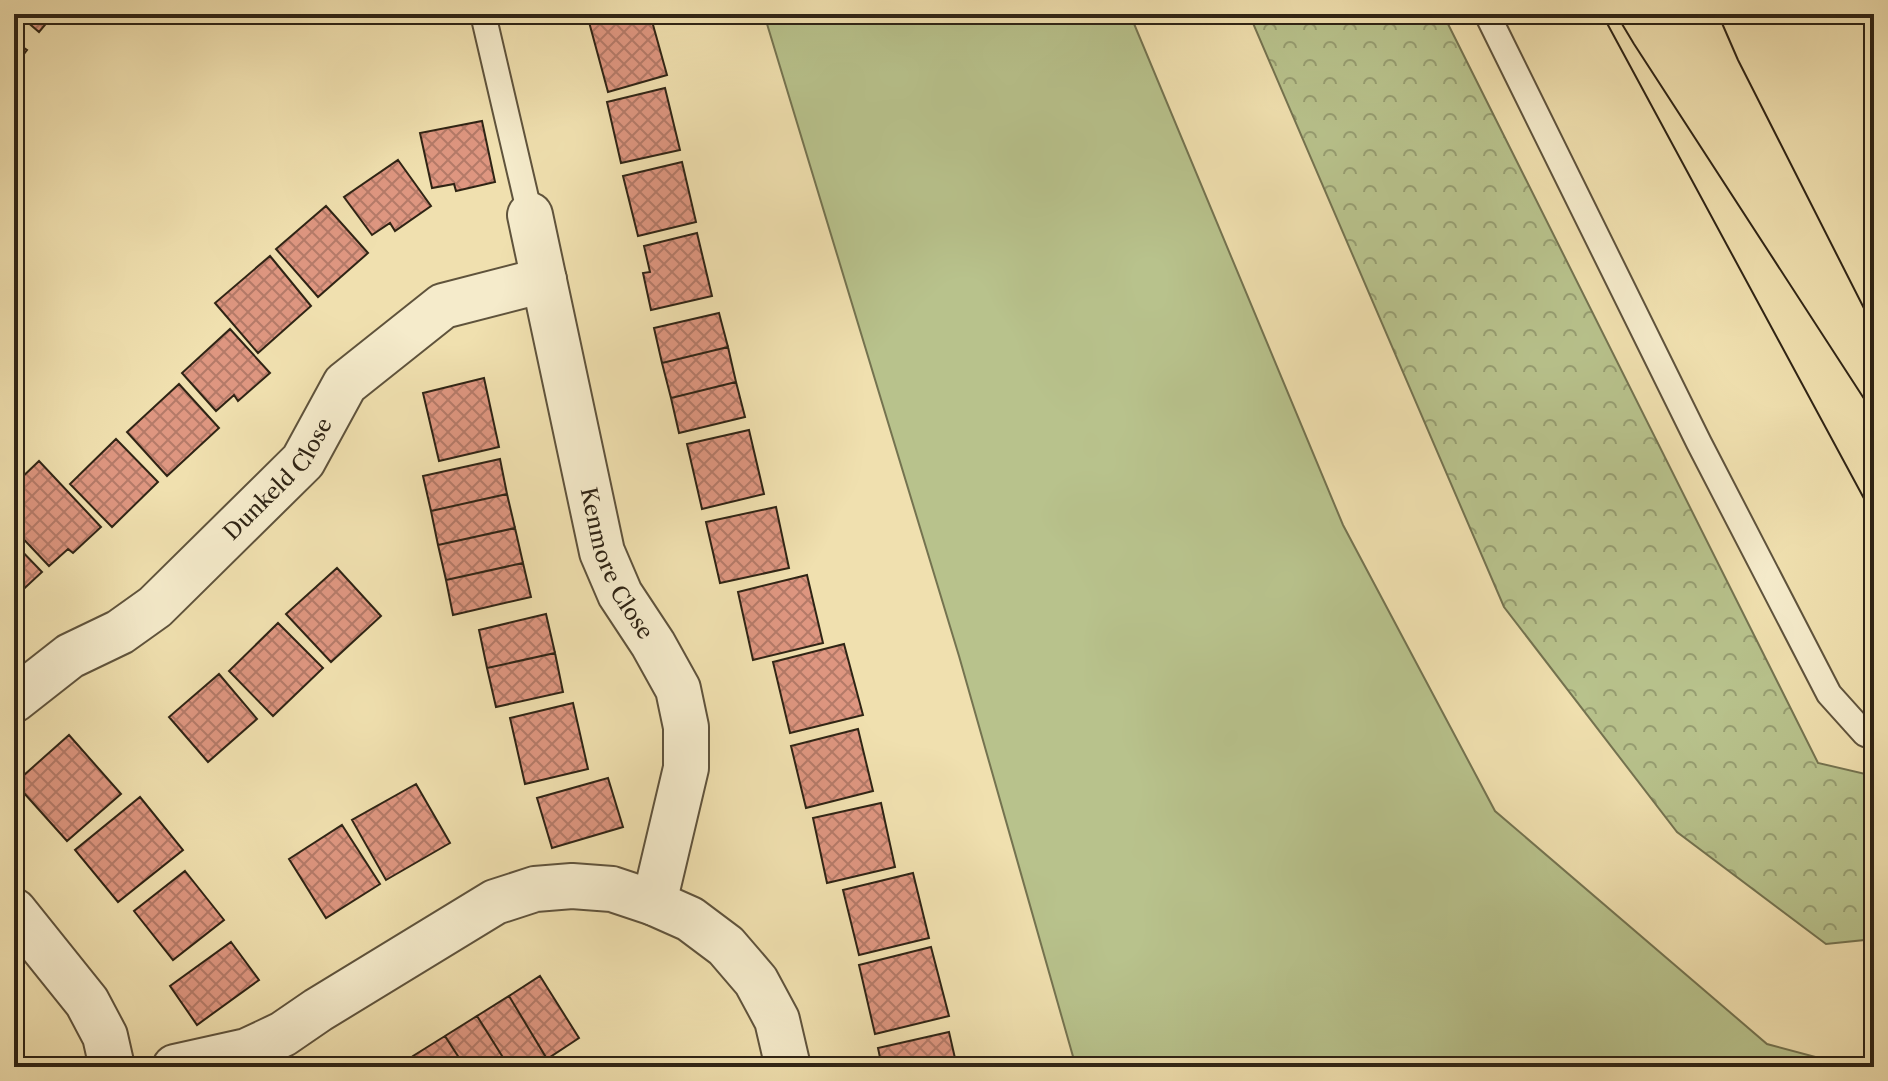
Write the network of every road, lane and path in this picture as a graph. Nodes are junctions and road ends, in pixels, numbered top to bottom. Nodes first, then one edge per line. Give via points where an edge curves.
1 (483, 14) edge
2 (1487, 14) edge
3 (530, 215) joint
4 (544, 280) junction
5 (14, 700) edge
6 (1874, 736) edge
7 (654, 903) junction
8 (14, 911) edge
9 (112, 1067) edge
10 (175, 1067) edge
11 (788, 1067) edge

1 - 3 lane
2 - 6 lane via 1829,694 1865,734
3 - 4 street, Kenmore Close
4 - 5 street, Dunkeld Close via 443,306 345,384 303,461 155,607 120,632 70,656
4 - 7 street, Kenmore Close via 602,552 620,594 678,689 686,727 686,768
7 - 10 street via 612,889 572,886 535,889 495,902 283,1034 247,1051
7 - 11 street via 690,919 726,946 756,981 777,1020
8 - 9 street via 87,1002 105,1036

